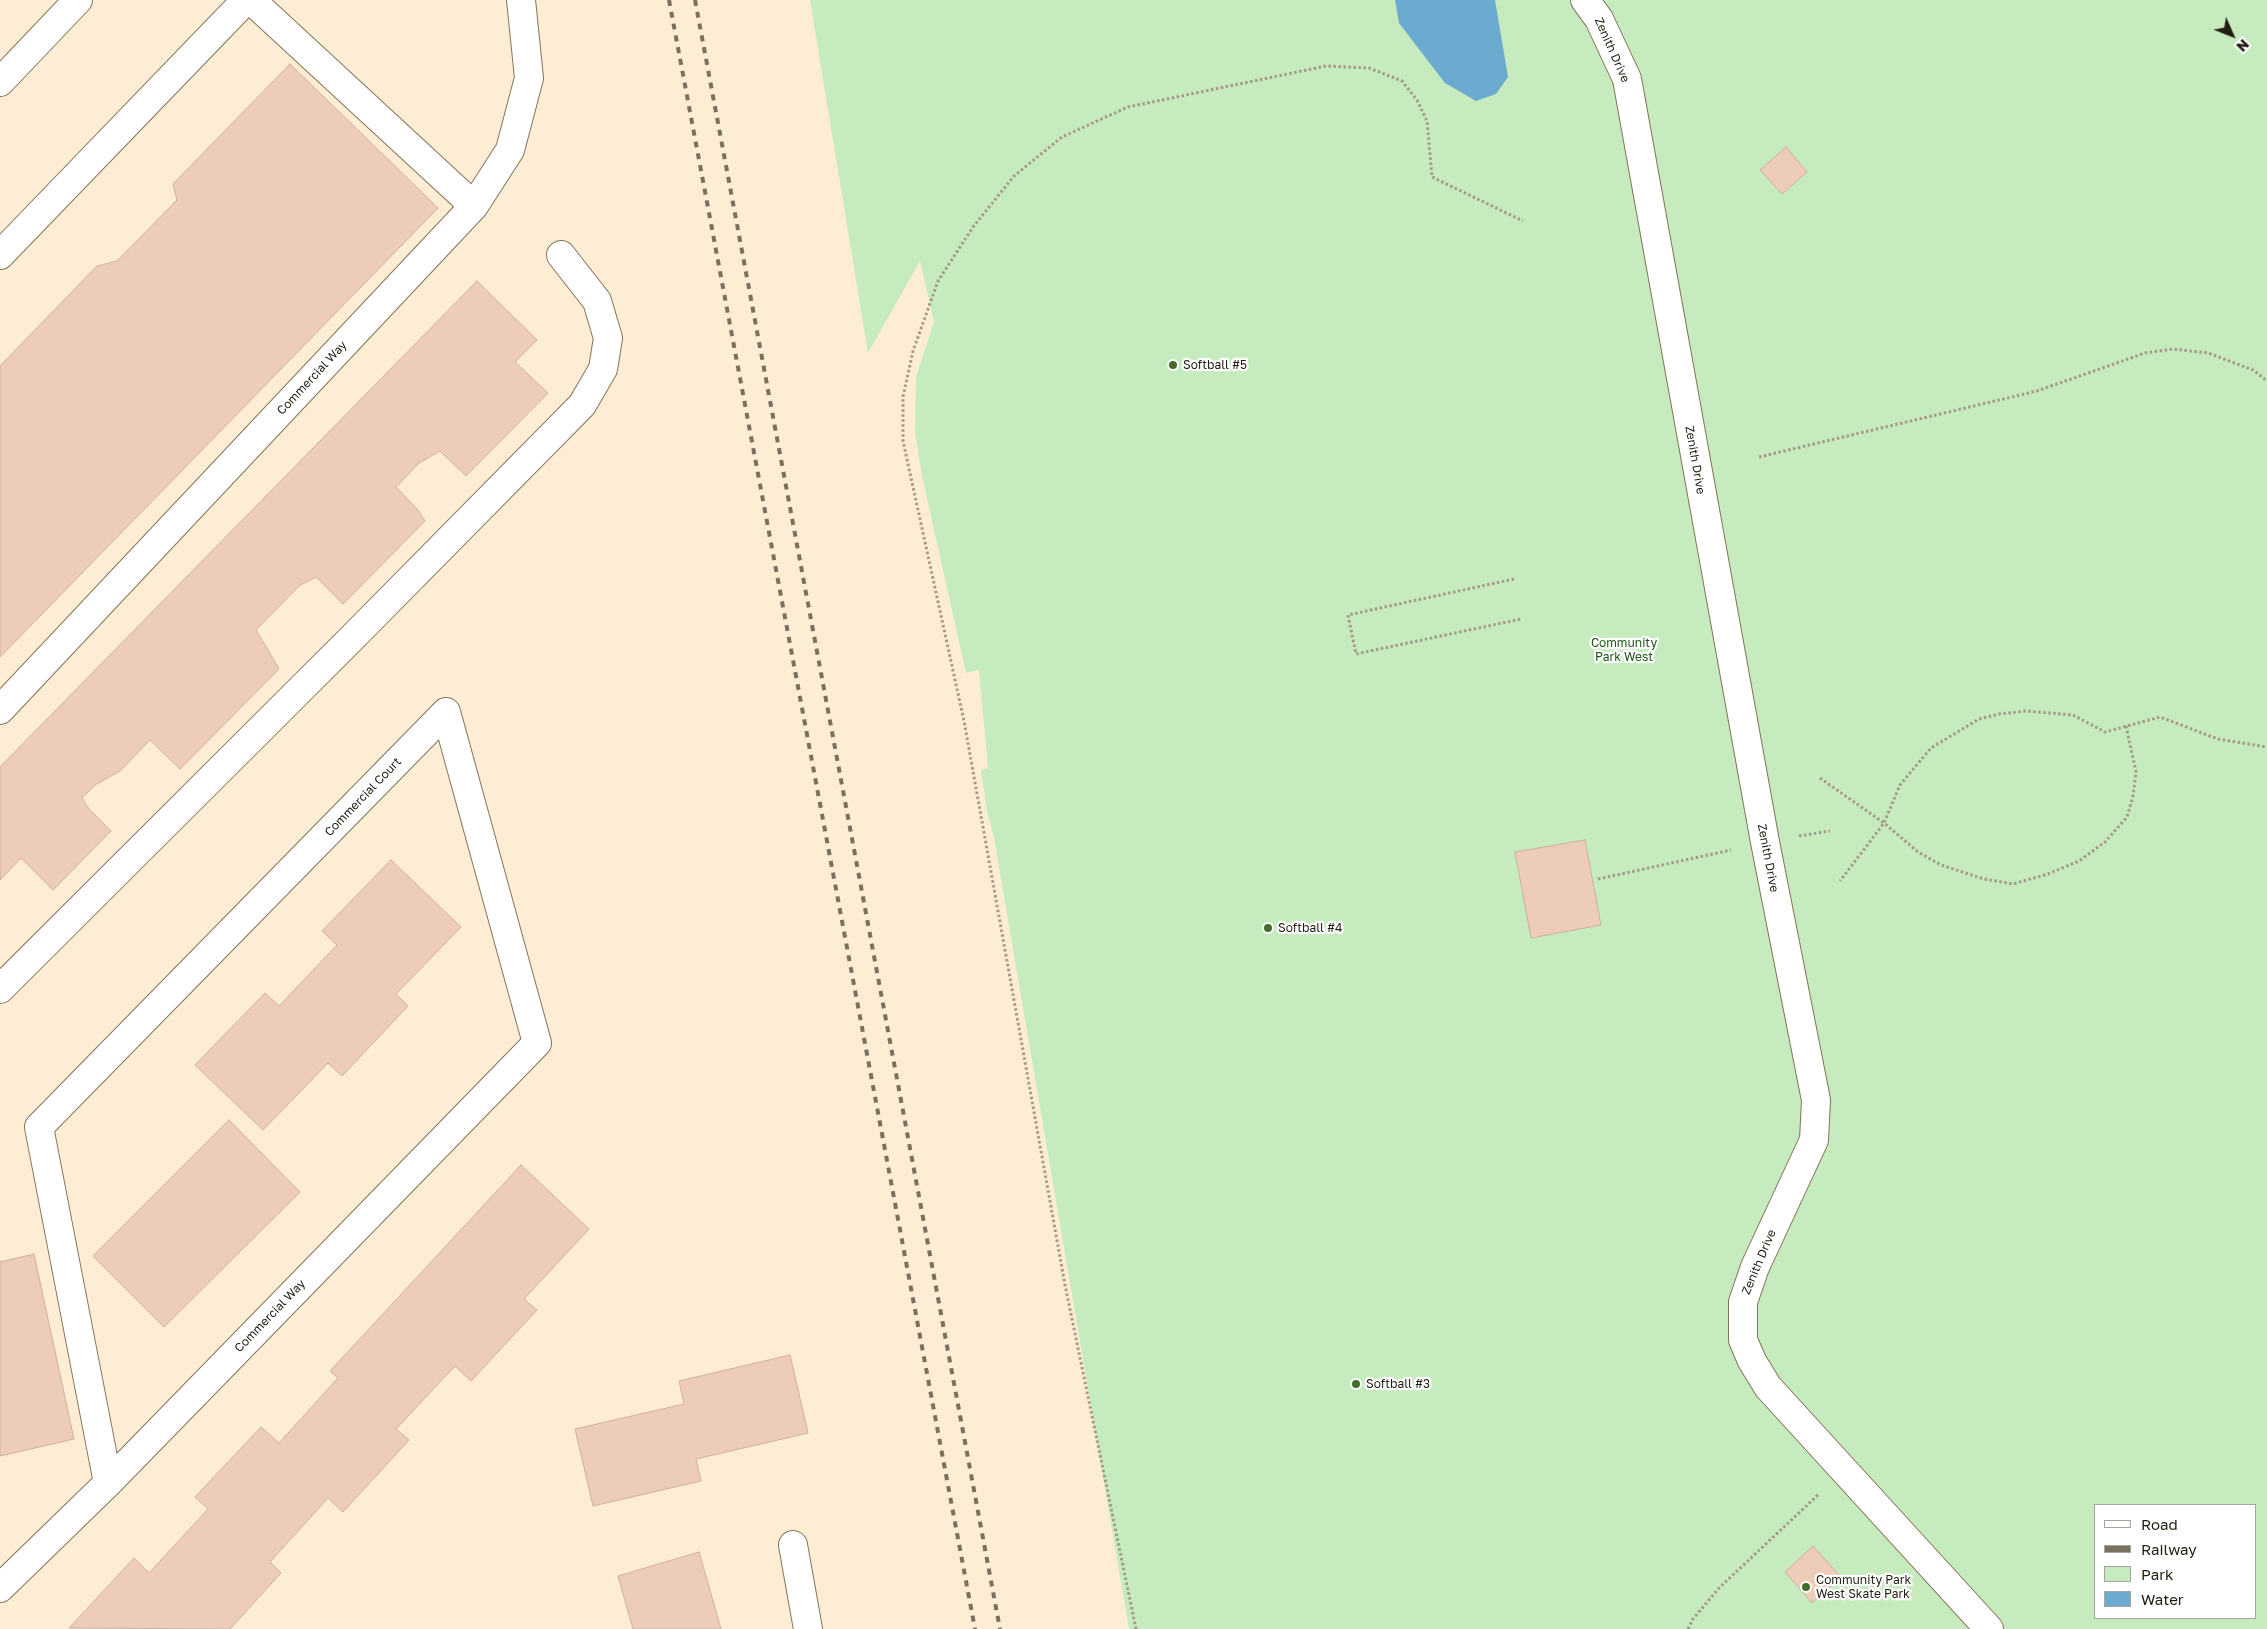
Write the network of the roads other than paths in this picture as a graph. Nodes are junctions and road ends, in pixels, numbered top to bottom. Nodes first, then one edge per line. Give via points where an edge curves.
1 (78, 0) edge
2 (246, 0) edge
3 (251, 0) edge
4 (520, 0) edge
5 (1585, 0) edge
6 (0, 82) edge
7 (474, 206) junction
8 (0, 255) edge
9 (562, 255) dead end
10 (0, 710) edge
11 (0, 989) edge
12 (537, 1043) joint
13 (108, 1483) junction
14 (793, 1545) dead end
15 (0, 1588) edge
16 (808, 1629) edge
17 (1989, 1629) edge

1 - 6 street
2 - 8 street
3 - 7 street
4 - 7 street, Commercial Way via 529,78 510,150
5 - 17 street, Zenith Drive via 1600,19 1627,79 1763,832 1816,1100 1814,1140 1755,1267 1743,1302 1743,1340 1764,1381
7 - 10 street, Commercial Way
9 - 11 street via 597,301 608,338 603,370 582,405
12 - 13 street, Commercial Way
12 - 13 street, Commercial Court via 446,712 39,1127
13 - 15 street, Commercial Way
14 - 16 street

